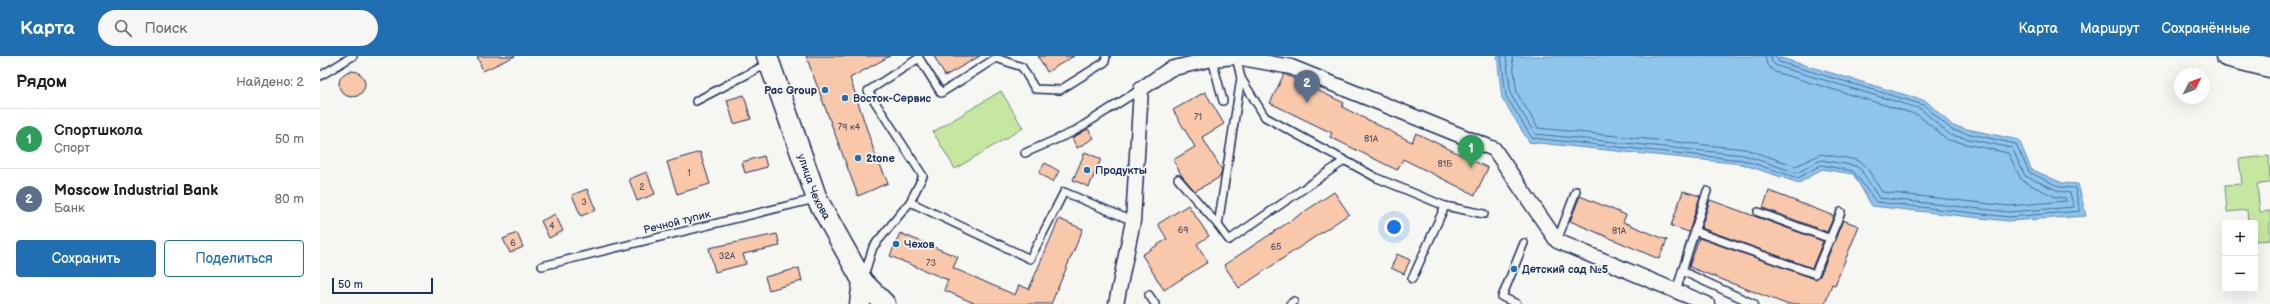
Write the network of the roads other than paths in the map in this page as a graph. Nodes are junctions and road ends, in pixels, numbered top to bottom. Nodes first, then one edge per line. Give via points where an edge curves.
1 (353, 56) edge
2 (1106, 56) edge
3 (2226, 56) edge
4 (1236, 57) junction
5 (1212, 59) junction
6 (768, 60) edge
7 (2258, 62) edge
8 (320, 76) edge
9 (1241, 78) junction
10 (1141, 89) junction
11 (696, 101) dead end
12 (1223, 101) dead end
13 (1025, 153) dead end
14 (1344, 161) junction
15 (1178, 179) dead end
16 (1576, 191) dead end
17 (1707, 191) dead end
18 (817, 199) junction
19 (910, 202) junction
20 (1445, 206) junction
21 (1758, 212) dead end
22 (1841, 212) dead end
23 (1484, 214) dead end
24 (1133, 221) junction
25 (1218, 225) junction
26 (1694, 231) junction
27 (1832, 239) junction
28 (1558, 241) junction
29 (1524, 243) dead end
30 (542, 266) dead end
31 (1682, 271) junction
32 (1412, 279) dead end
33 (863, 282) junction
34 (1676, 291) junction
35 (1149, 295) dead end
36 (860, 304) edge
37 (885, 304) edge
38 (1116, 304) edge
39 (1155, 304) edge
40 (1517, 304) edge
41 (1707, 304) edge
42 (1754, 304) edge

1 - 8 lane
2 - 19 lane via 1105,62 1060,90 1035,88 1022,68 996,58 941,93 919,58 868,91 923,176
3 - 7 main road
4 - 5 street
4 - 9 lane
4 - 28 street via 1290,67 1494,150
5 - 10 street via 1170,69
5 - 12 lane
6 - 11 lane
6 - 18 main road, улица Чехова
9 - 14 lane via 1265,117
9 - 25 lane
10 - 13 lane via 1073,132
10 - 24 street
14 - 20 lane via 1377,178
14 - 25 lane via 1229,240
15 - 25 lane
16 - 28 lane
17 - 26 lane
18 - 30 lane, Речной тупик
18 - 33 main road, улица Чехова
19 - 24 lane via 1030,259 1064,192
19 - 33 lane via 873,247
20 - 23 lane
20 - 32 lane
21 - 27 lane
22 - 27 lane
24 - 38 street
26 - 27 lane via 1815,274
26 - 31 lane
28 - 34 street
29 - 40 lane via 1502,297
31 - 34 lane
31 - 42 lane
33 - 36 main road
33 - 37 main road, улица Чехова
34 - 41 street
35 - 39 lane

